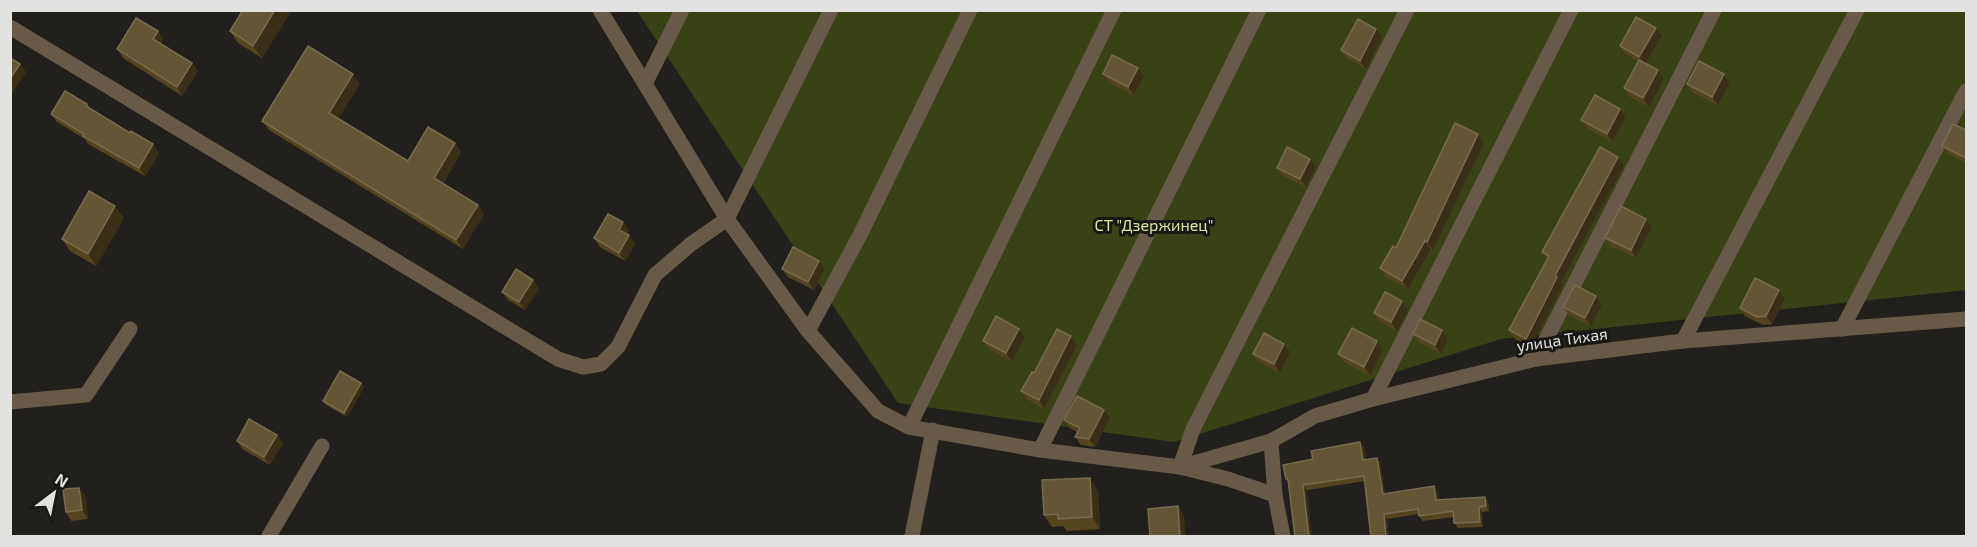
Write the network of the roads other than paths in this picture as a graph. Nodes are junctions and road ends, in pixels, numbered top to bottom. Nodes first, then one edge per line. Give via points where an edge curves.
1 (600, 10) edge
2 (682, 10) edge
3 (831, 10) edge
4 (970, 10) edge
5 (1114, 10) edge
6 (1259, 10) edge
7 (1407, 10) edge
8 (1571, 10) edge
9 (1714, 10) edge
10 (1857, 10) edge
11 (10, 27) edge
12 (645, 84) junction
13 (1966, 92) edge
14 (727, 219) junction
15 (1966, 319) edge
16 (130, 329) dead end
17 (1842, 329) junction
18 (808, 331) junction
19 (1683, 341) junction
20 (1536, 359) junction
21 (1373, 399) junction
22 (10, 402) edge
23 (909, 427) junction
24 (933, 430) junction
25 (1271, 441) junction
26 (322, 446) dead end
27 (1040, 450) junction
28 (1180, 467) junction
29 (1275, 495) junction
30 (269, 537) edge
31 (912, 537) edge
32 (1283, 537) edge

1 - 12 street
2 - 12 street
3 - 14 street
4 - 18 street via 860,235
5 - 23 street
6 - 27 street
7 - 28 street via 1193,429
8 - 21 street
9 - 20 street
10 - 19 street
11 - 14 street via 558,359 583,367 601,364 618,347 655,276
12 - 14 street
13 - 17 street
14 - 18 street
15 - 17 street, улица Тихая
16 - 22 street via 86,396
17 - 19 street, улица Тихая
18 - 23 street via 878,411
19 - 20 street, улица Тихая
20 - 21 street, улица Тихая
21 - 25 street, улица Тихая via 1315,416
23 - 24 street
24 - 27 street
24 - 31 street
25 - 28 street, улица Тихая
25 - 29 street
26 - 30 street
27 - 28 street
28 - 29 street
29 - 32 street

